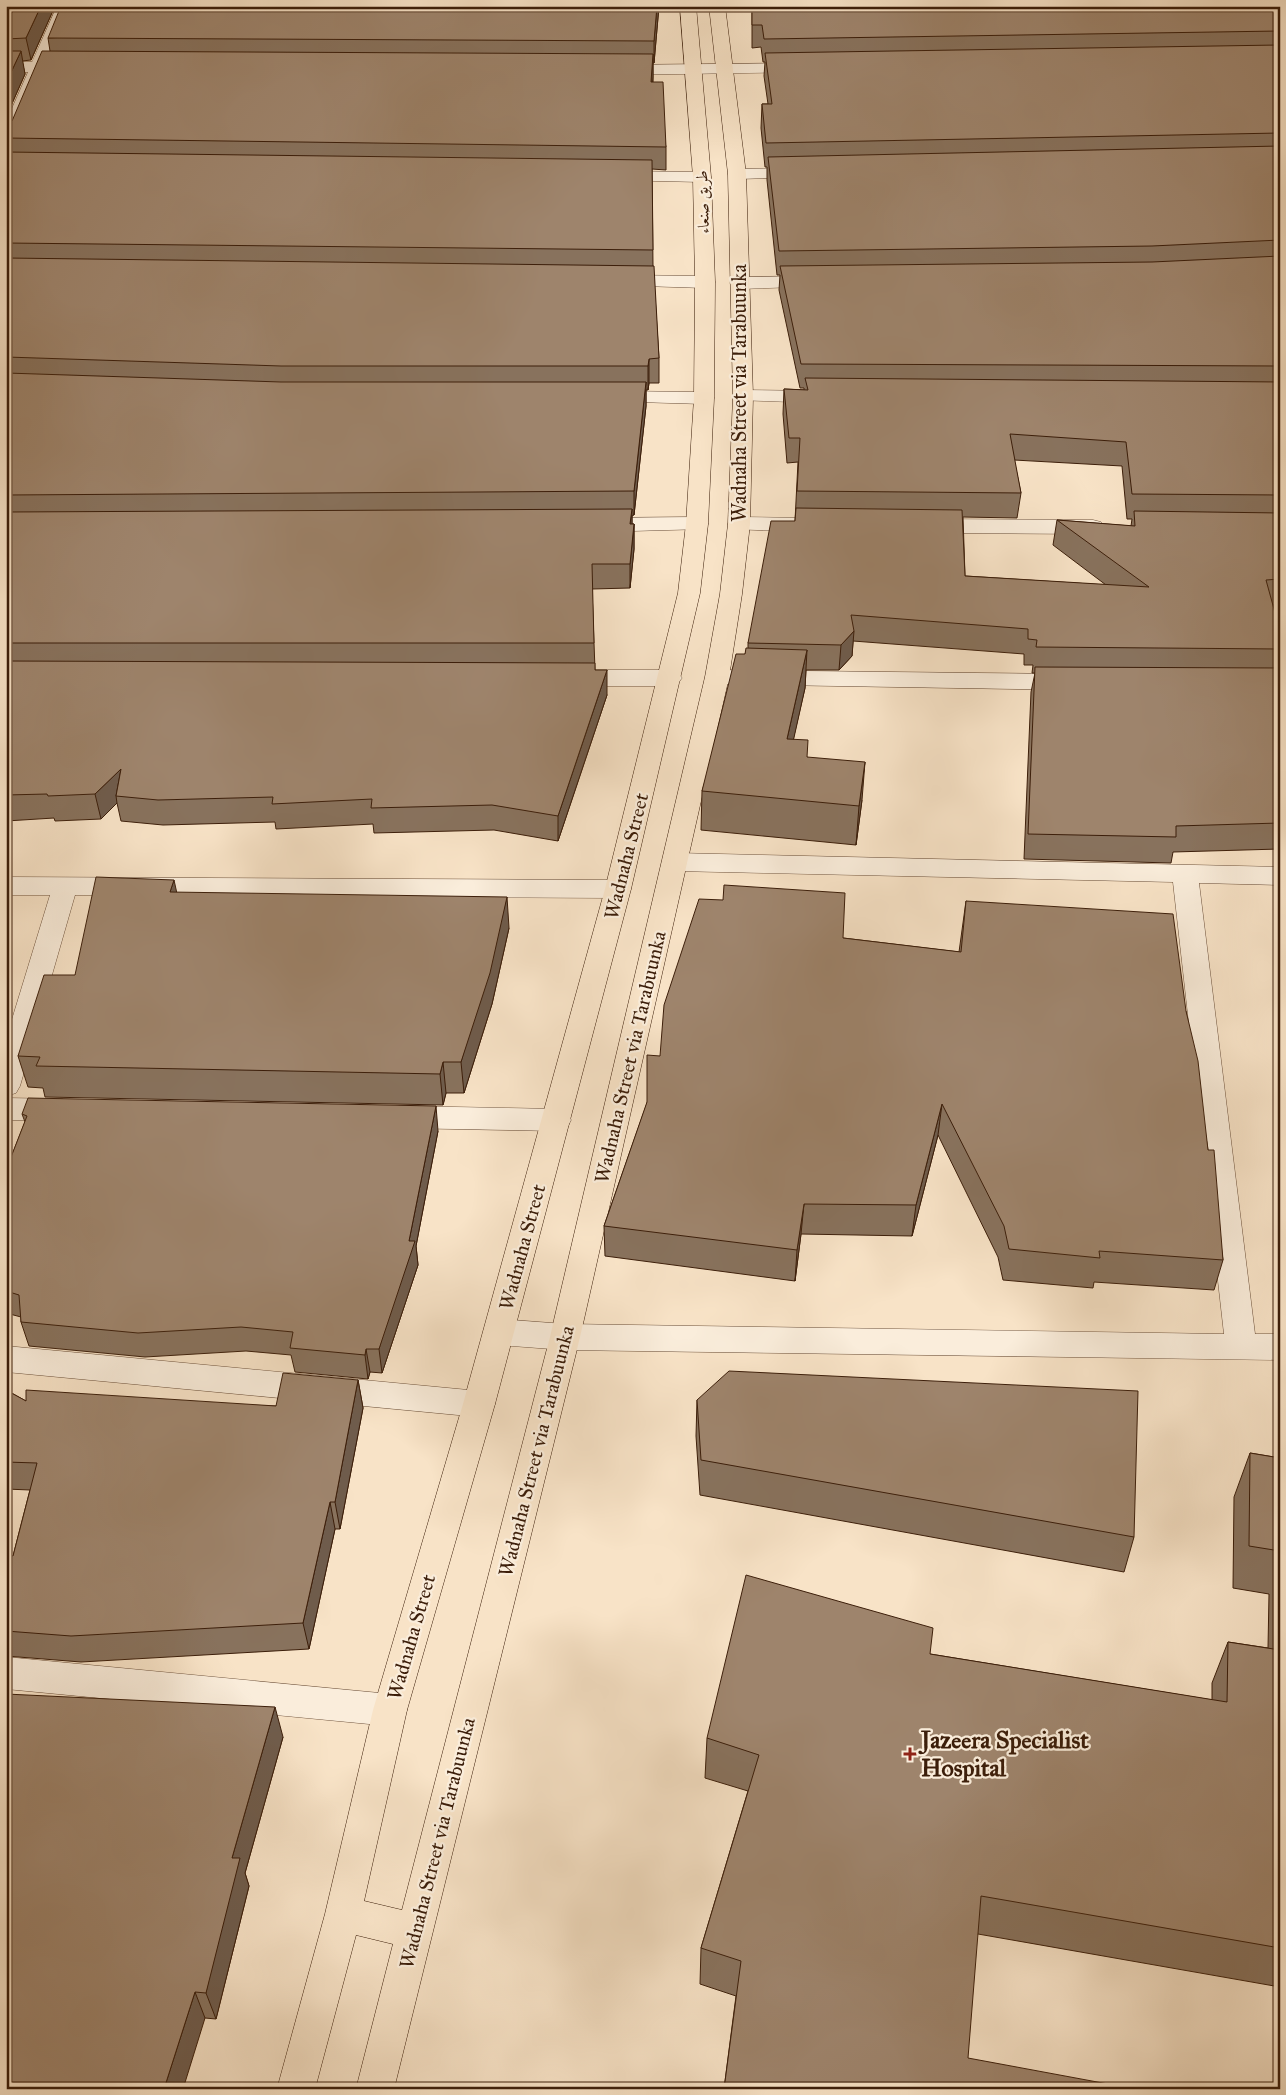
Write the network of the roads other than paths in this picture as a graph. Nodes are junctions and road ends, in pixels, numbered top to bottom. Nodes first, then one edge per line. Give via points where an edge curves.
1 (65, 6) edge
2 (688, 9) edge
3 (717, 9) edge
4 (6, 67) edge
5 (40, 68) junction
6 (90, 68) edge
7 (814, 68) edge
8 (724, 69) junction
9 (595, 70) edge
10 (694, 70) junction
11 (6, 143) edge
12 (825, 173) edge
13 (737, 174) junction
14 (593, 175) edge
15 (702, 177) junction
16 (595, 281) edge
17 (705, 282) junction
18 (830, 282) edge
19 (740, 283) junction
20 (743, 396) junction
21 (589, 397) edge
22 (842, 397) edge
23 (704, 398) junction
24 (697, 524) junction
25 (739, 524) junction
26 (578, 525) edge
27 (828, 525) edge
28 (906, 526) edge
29 (1113, 528) edge
30 (716, 677) junction
31 (551, 678) edge
32 (670, 678) junction
33 (1093, 682) edge
34 (675, 862) junction
35 (1185, 874) junction
36 (1280, 876) edge
37 (6, 886) edge
38 (65, 887) junction
39 (618, 889) junction
40 (6, 1086) edge
41 (6, 1108) edge
42 (83, 1110) edge
43 (378, 1117) edge
44 (557, 1120) junction
45 (499, 1332) junction
46 (565, 1337) junction
47 (1241, 1347) junction
48 (1280, 1347) edge
49 (6, 1359) edge
50 (480, 1404) junction
51 (6, 1673) edge
52 (390, 1710) junction
53 (344, 1914) junction
54 (416, 1931) junction
55 (296, 2089) edge
56 (375, 2089) edge

1 - 5 street
2 - 3 main road
2 - 10 main road, طريق صنعاء
3 - 8 main road, Wadnaha Street via Tarabuunka
4 - 5 street
5 - 6 street
5 - 11 street
7 - 8 street
8 - 10 street
8 - 13 main road, Wadnaha Street via Tarabuunka
9 - 10 street
10 - 15 main road, طريق صنعاء
12 - 13 street
13 - 19 main road, Wadnaha Street via Tarabuunka
14 - 15 street
15 - 17 main road, طريق صنعاء
16 - 17 street
17 - 23 main road, طريق صنعاء
18 - 19 street
19 - 20 main road, Wadnaha Street via Tarabuunka
20 - 22 street
20 - 25 main road, Wadnaha Street via Tarabuunka
21 - 23 street
23 - 24 main road, Wadnaha Street
24 - 26 street
24 - 32 main road, Wadnaha Street via 689,593
25 - 27 street
25 - 30 main road, Wadnaha Street via Tarabuunka
28 - 29 street
30 - 33 street
30 - 34 main road, Wadnaha Street via Tarabuunka
31 - 32 street
32 - 39 main road, Wadnaha Street
34 - 35 street
34 - 46 main road, Wadnaha Street via Tarabuunka
35 - 36 street
35 - 47 street
37 - 38 street
38 - 39 street
38 - 40 street
39 - 44 main road, Wadnaha Street
41 - 42 street
43 - 44 street
44 - 45 main road, Wadnaha Street
45 - 46 street
45 - 50 main road, Wadnaha Street
46 - 47 street
46 - 54 main road, Wadnaha Street via Tarabuunka
47 - 48 street
49 - 50 street
50 - 52 main road, Wadnaha Street
51 - 52 street
52 - 53 main road, Wadnaha Street
53 - 54 main road
53 - 55 main road, Wadnaha Street
54 - 56 main road, Wadnaha Street via Tarabuunka

